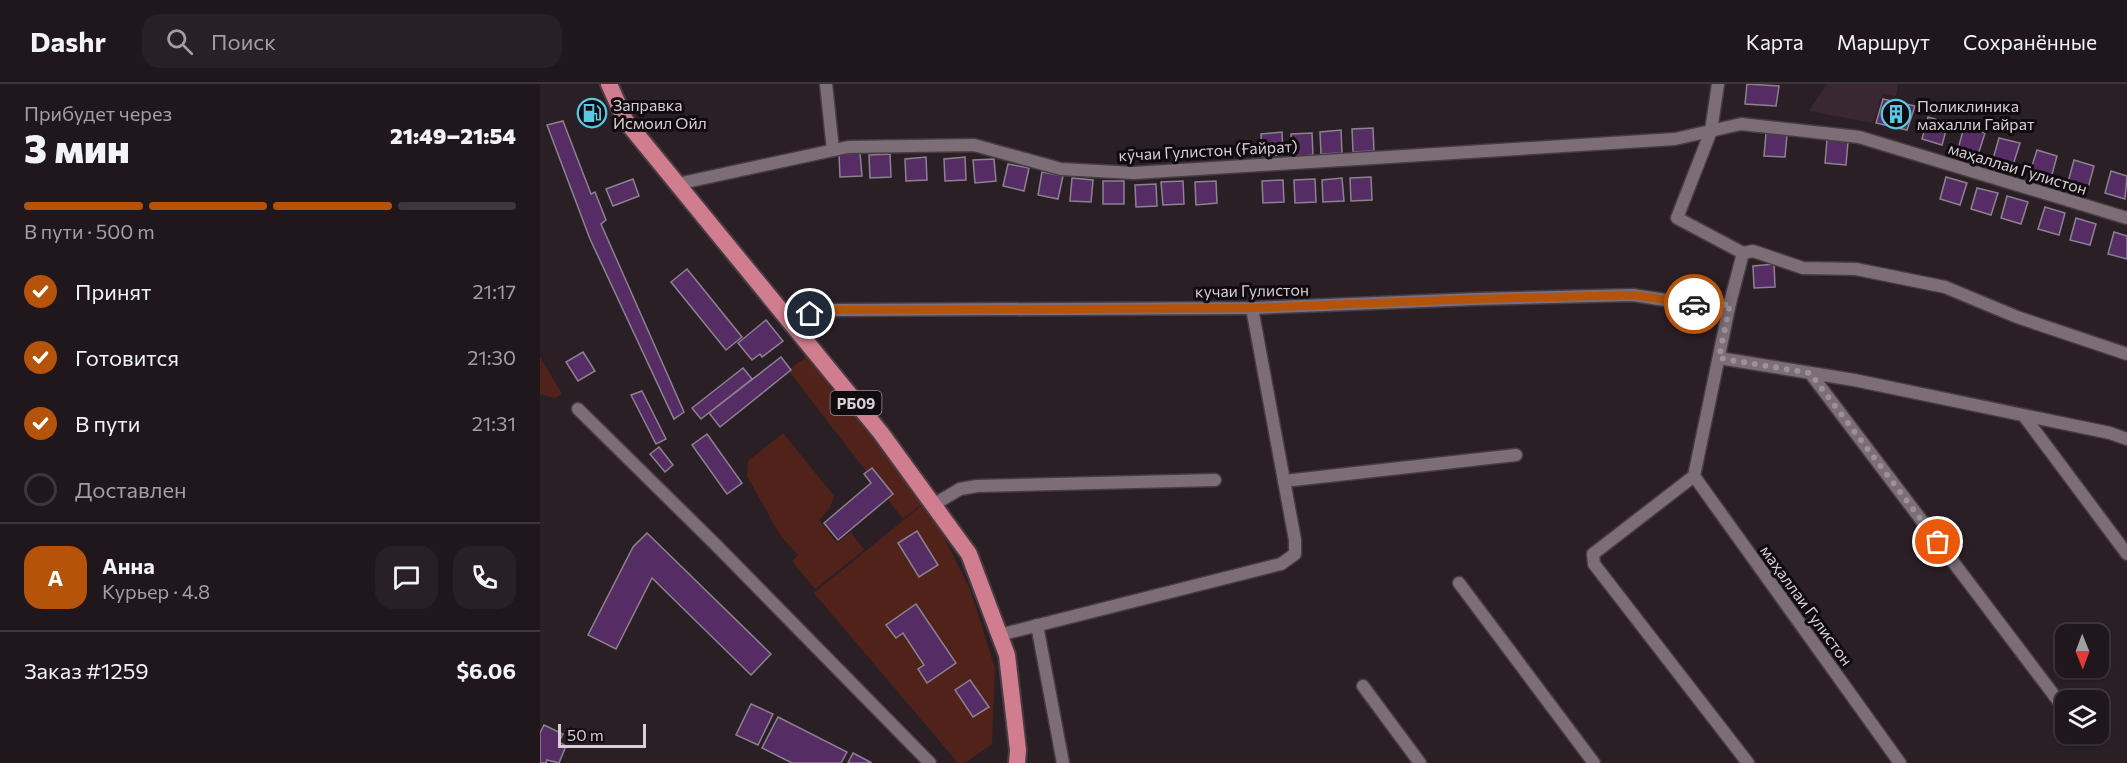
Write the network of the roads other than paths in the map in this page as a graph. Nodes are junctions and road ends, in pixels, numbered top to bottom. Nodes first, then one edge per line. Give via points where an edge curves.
1 (609, 84) edge
2 (826, 84) edge
3 (1718, 84) edge
4 (1711, 131) junction
5 (833, 150) junction
6 (677, 184) junction
7 (2127, 219) edge
8 (1743, 252) junction
9 (1730, 303) junction
10 (1252, 308) junction
11 (787, 318) junction
12 (2127, 354) edge
13 (1719, 358) junction
14 (1810, 373) junction
15 (578, 409) dead end
16 (2024, 416) junction
17 (2127, 439) edge
18 (1516, 455) dead end
19 (1694, 476) junction
20 (1215, 480) dead end
21 (1284, 481) junction
22 (933, 505) junction
23 (2127, 554) edge
24 (1459, 583) dead end
25 (1037, 625) junction
26 (999, 635) junction
27 (1363, 686) dead end
28 (2055, 696) edge
29 (930, 763) edge
30 (1017, 763) edge
31 (1063, 763) edge
32 (1420, 763) edge
33 (1594, 763) edge
34 (1748, 763) edge
35 (1900, 763) edge

1 - 6 highway, РБ09 via 625,120
2 - 5 street
3 - 4 street
4 - 5 street, кӯчаи Гулистон (Ғайрат) via 1675,139 1134,173 1061,169 974,145
4 - 7 street, маҳаллаи Гулистон via 1741,124 1859,136
4 - 8 street via 1677,218
5 - 6 street, кӯчаи Гулистон (Ғайрат)
6 - 11 highway, РБ09
8 - 9 street
8 - 12 street via 1753,251 1803,268 1856,270 1945,287 2017,317
9 - 10 street, кучаи Гулистон via 1717,308 1633,295
9 - 13 street
10 - 11 street, кучаи Гулистон via 834,310
10 - 21 street
11 - 22 highway, РБ09 via 881,433
13 - 14 street
13 - 19 street
14 - 16 street
14 - 28 street
15 - 29 street
16 - 17 street
16 - 23 street
18 - 21 street
19 - 34 street via 1593,554 1592,559
19 - 35 street, маҳаллаи Гулистон
20 - 22 street via 977,486 960,489
21 - 25 street via 1295,554 1281,564
22 - 26 highway, РБ09 via 969,554
24 - 33 street
25 - 26 street
25 - 31 street
26 - 30 highway, РБ09 via 1007,655
27 - 32 street

